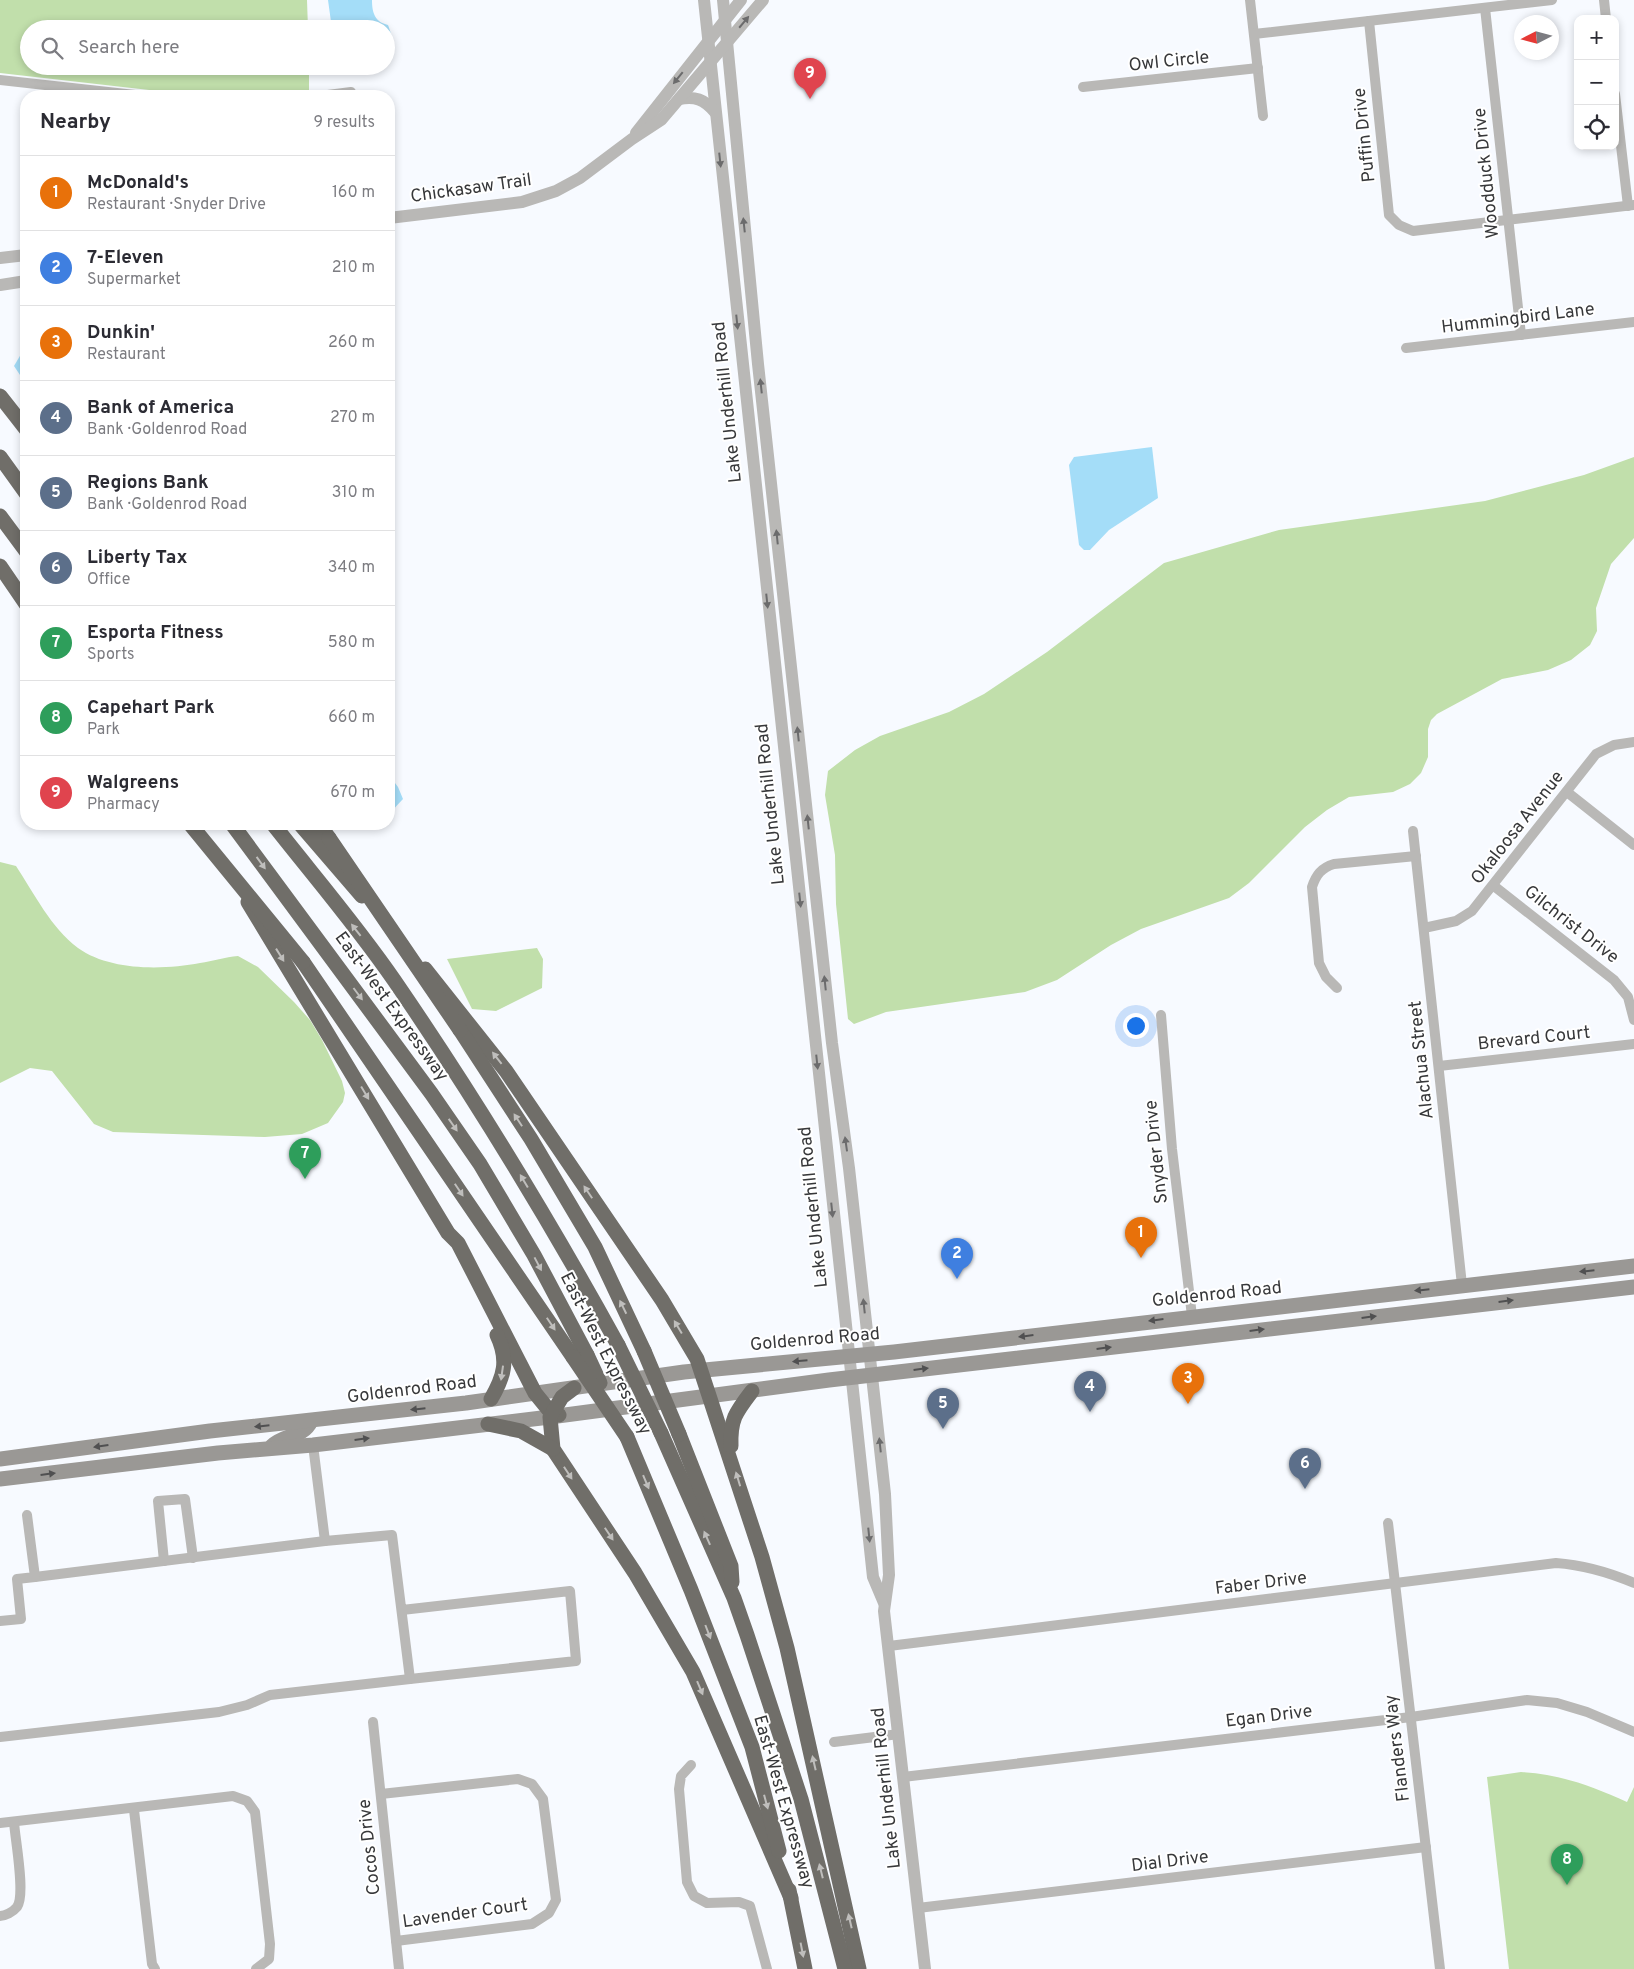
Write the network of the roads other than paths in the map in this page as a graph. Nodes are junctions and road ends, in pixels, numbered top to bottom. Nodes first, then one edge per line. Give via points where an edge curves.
1 (704, 0) edge
2 (723, 0) edge
3 (741, 0) edge
4 (763, 0) edge
5 (1250, 0) edge
6 (1552, 0) edge
7 (1604, 0) edge
8 (1485, 8) junction
9 (1606, 15) edge
10 (724, 21) junction
11 (1369, 21) junction
12 (1254, 34) junction
13 (708, 40) junction
14 (726, 44) junction
15 (710, 63) junction
16 (1258, 68) junction
17 (0, 80) edge
18 (1083, 87) dead end
19 (90, 90) edge
20 (679, 99) junction
21 (1617, 105) edge
22 (715, 112) junction
23 (1263, 116) dead end
24 (632, 139) junction
25 (1631, 205) edge
26 (395, 217) edge
27 (1509, 220) junction
28 (20, 256) edge
29 (0, 258) edge
30 (20, 282) edge
31 (0, 285) edge
32 (1634, 322) edge
33 (1521, 335) junction
34 (1406, 348) dead end
35 (0, 396) edge
36 (745, 400) junction
37 (20, 421) edge
38 (766, 435) junction
39 (0, 458) edge
40 (20, 486) edge
41 (0, 516) edge
42 (760, 535) junction
43 (20, 543) edge
44 (0, 566) edge
45 (781, 573) junction
46 (20, 595) edge
47 (1634, 742) edge
48 (1567, 792) junction
49 (195, 830) edge
50 (204, 830) edge
51 (236, 830) edge
52 (278, 830) edge
53 (305, 830) edge
54 (323, 830) edge
55 (1413, 831) dead end
56 (793, 838) junction
57 (810, 843) junction
58 (1634, 845) edge
59 (794, 852) junction
60 (1416, 856) junction
61 (1494, 886) junction
62 (1424, 928) junction
63 (1337, 988) dead end
64 (1160, 1015) dead end
65 (1634, 1020) edge
66 (1634, 1044) edge
67 (1439, 1066) junction
68 (448, 1233) junction
69 (1634, 1266) edge
70 (1540, 1276) junction
71 (1462, 1285) junction
72 (1634, 1286) edge
73 (1479, 1304) junction
74 (1294, 1305) junction
75 (1406, 1313) junction
76 (1192, 1316) junction
77 (1224, 1334) junction
78 (1139, 1344) junction
79 (870, 1354) junction
80 (580, 1356) junction
81 (848, 1356) junction
82 (702, 1370) junction
83 (872, 1374) junction
84 (851, 1377) junction
85 (574, 1388) junction
86 (752, 1391) junction
87 (535, 1393) junction
88 (709, 1396) junction
89 (491, 1399) junction
90 (553, 1415) junction
91 (347, 1416) junction
92 (310, 1421) junction
93 (488, 1424) junction
94 (313, 1445) junction
95 (270, 1448) junction
96 (553, 1450) junction
97 (731, 1457) junction
98 (0, 1459) edge
99 (0, 1480) edge
100 (27, 1515) dead end
101 (1388, 1524) dead end
102 (326, 1542) junction
103 (193, 1558) junction
104 (164, 1561) junction
105 (35, 1577) junction
106 (1395, 1583) junction
107 (1634, 1583) edge
108 (734, 1598) junction
109 (884, 1603) junction
110 (402, 1610) junction
111 (0, 1621) edge
112 (889, 1646) junction
113 (410, 1679) junction
114 (1411, 1717) junction
115 (373, 1722) dead end
116 (1634, 1732) edge
117 (899, 1734) junction
118 (0, 1738) edge
119 (834, 1742) dead end
120 (691, 1765) dead end
121 (903, 1777) junction
122 (381, 1794) junction
123 (134, 1810) junction
124 (14, 1822) junction
125 (0, 1823) edge
126 (1426, 1847) junction
127 (791, 1898) junction
128 (918, 1908) junction
129 (0, 1916) edge
130 (396, 1940) junction
131 (155, 1969) edge
132 (256, 1969) edge
133 (399, 1969) edge
134 (767, 1969) edge
135 (806, 1969) edge
136 (845, 1969) edge
137 (859, 1969) edge
138 (925, 1969) edge
139 (1440, 1969) edge

1 - 13 street, Lake Underhill Road
2 - 10 street, Lake Underhill Road
3 - 10 street, Chickasaw Trail
14 -> 4 street, Chickasaw Trail
5 - 12 street
6 - 8 street
7 - 9 street
8 - 11 street
8 - 27 street, Woodduck Drive
10 - 13 street, Chickasaw Trail
10 - 14 street, Lake Underhill Road
11 - 12 street
11 - 27 street, Puffin Drive via 1389,215 1399,225 1413,231
12 - 16 street
13 - 15 street, Lake Underhill Road
13 -> 24 street, Chickasaw Trail
14 - 15 street, Chickasaw Trail
38 -> 14 street, Lake Underhill Road
15 - 20 street, Chickasaw Trail
15 - 22 street, Lake Underhill Road
16 - 18 street, Owl Circle
16 - 23 street
17 - 19 street
20 - 22 street via 696,98
20 - 24 street, Chickasaw Trail via 661,120
21 - 25 street
22 -> 36 street, Lake Underhill Road
24 - 26 street, Chickasaw Trail via 580,178 535,199
25 - 27 street
27 - 33 street, Woodduck Drive
28 - 29 street
30 - 31 street
32 - 33 street, Hummingbird Lane
33 - 34 street, Hummingbird Lane
35 - 37 highway
36 - 38 street via 756,412
36 - 42 street, Lake Underhill Road
45 -> 38 street, Lake Underhill Road
39 - 40 highway
41 - 43 highway
42 - 45 street
42 -> 56 street, Lake Underhill Road
44 - 46 highway
57 -> 45 street, Lake Underhill Road
47 - 48 street, Okaloosa Avenue via 1614,745 1596,754
48 - 58 street
48 - 61 street, Okaloosa Avenue
49 -> 80 highway, bridge via 303,962
50 -> 68 highway
51 -> 80 highway, East-West Expressway via 480,1164 534,1255
108 -> 52 highway, East-West Expressway, bridge via 661,1433 565,1248 393,978
82 -> 53 highway via 662,1300 506,1070 447,994
108 -> 54 highway, bridge via 731,1566 679,1434 594,1247 531,1139
55 - 60 street, Alachua Street
56 - 57 street
56 - 59 street, Lake Underhill Road
57 - 59 street
79 -> 57 street, Lake Underhill Road
59 -> 81 street, Lake Underhill Road
60 - 62 street, Alachua Street
60 - 63 street via 1334,864 1324,867 1315,877 1312,887 1320,963 1326,977
61 - 62 street, Okaloosa Avenue via 1472,911 1456,921
61 - 65 street, Gilchrist Drive via 1614,980 1628,996
62 - 67 street, Alachua Street
64 - 76 street, Snyder Drive
66 - 67 street, Brevard Court
67 - 71 street, Alachua Street
68 - 87 highway via 458,1243
68 -> 89 highway via 503,1347 502,1380
69 -> 70 main road, Goldenrod Road
70 - 71 main road, Goldenrod Road
70 - 73 main road via 1517,1288 1490,1291 1482,1296
71 -> 74 main road, Goldenrod Road
71 - 75 main road via 1445,1301 1427,1303
73 -> 72 main road
73 - 75 main road
74 - 76 main road, Goldenrod Road
74 - 77 main road via 1290,1314 1240,1320
77 -> 75 main road
76 - 78 main road via 1177,1332 1158,1334
76 -> 79 main road, Goldenrod Road
77 - 78 main road
83 -> 78 main road
79 - 81 main road, Goldenrod Road
79 - 83 street, Lake Underhill Road
80 -> 127 highway, East-West Expressway, bridge via 627,1437 691,1590 752,1747
81 -> 82 main road, Goldenrod Road
81 - 84 street, Lake Underhill Road
82 - 85 main road, Goldenrod Road
82 - 88 highway
83 - 84 main road
109 -> 83 street, Lake Underhill Road via 889,1575 888,1534
84 - 86 main road
84 -> 109 street, Lake Underhill Road via 873,1577
85 - 87 main road, Goldenrod Road
85 - 90 highway via 562,1397
86 - 88 main road
86 - 97 highway via 731,1422
87 - 89 main road, Goldenrod Road
87 - 90 highway
88 - 90 main road
88 - 97 highway
89 -> 91 main road, Goldenrod Road
90 - 93 main road
90 - 96 highway
91 - 92 main road, Goldenrod Road
91 - 94 main road via 321,1431
92 - 95 main road via 305,1430 278,1440
92 -> 98 main road, Goldenrod Road
94 -> 93 main road
93 - 96 highway via 520,1430
94 - 95 main road
94 - 102 street
99 -> 95 main road
96 -> 127 highway via 636,1573 693,1672
137 -> 97 highway via 787,1648
100 - 105 street
101 - 106 street, Flanders Way
102 - 103 street
102 - 110 street via 392,1535
103 - 104 street
103 - 104 street via 184,1499 158,1502
104 - 105 street
105 - 111 street via 17,1579 21,1619
106 - 107 street, Faber Drive via 1556,1563 1605,1571
106 - 112 street, Faber Drive
106 - 114 street, Flanders Way
136 -> 108 highway, East-West Expressway via 801,1799
109 - 112 street, Lake Underhill Road
110 - 113 street
110 - 113 street via 570,1591 576,1661
112 - 117 street, Lake Underhill Road
113 - 118 street via 270,1695 248,1705 219,1712
114 - 116 street, Egan Drive via 1527,1700 1564,1705
114 - 121 street, Egan Drive
114 - 126 street, Flanders Way
115 - 122 street, Cocos Drive
117 - 119 street
117 - 121 street, Lake Underhill Road
120 - 134 street via 681,1776 679,1788 687,1882 694,1896 707,1903 739,1902 750,1906
121 - 128 street, Lake Underhill Road
122 - 130 street, Cocos Drive
122 - 130 street, Lavender Court via 518,1778 532,1784 543,1799 556,1900 549,1913 532,1924
123 - 124 street
123 - 131 street
123 - 132 street via 233,1796 248,1802 255,1812 270,1944 269,1959
124 - 125 street
124 - 129 street via 21,1894 17,1907
126 - 128 street, Dial Drive
126 - 139 street, Flanders Way
127 -> 135 highway, East-West Expressway
128 - 138 street, Lake Underhill Road
130 - 133 street, Cocos Drive

